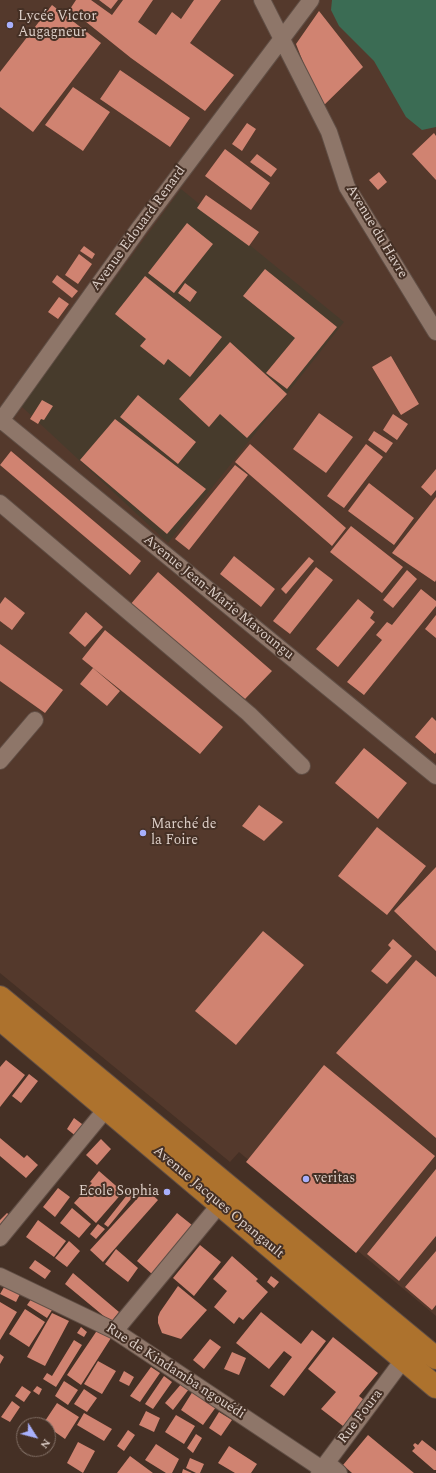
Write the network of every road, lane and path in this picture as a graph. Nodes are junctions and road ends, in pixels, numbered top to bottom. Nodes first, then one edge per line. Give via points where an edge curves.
1 (262, 0) edge
2 (311, 0) edge
3 (281, 38) junction
4 (436, 332) edge
5 (0, 421) edge
6 (0, 503) edge
7 (35, 720) dead end
8 (0, 761) edge
9 (302, 766) dead end
10 (436, 776) edge
11 (0, 997) edge
12 (0, 1019) edge
13 (106, 1109) junction
14 (220, 1204) junction
15 (0, 1238) edge
16 (0, 1276) edge
17 (115, 1331) junction
18 (436, 1358) edge
19 (403, 1360) junction
20 (436, 1387) edge
21 (323, 1468) edge
22 (339, 1473) edge

1 - 3 street, Avenue du Havre
2 - 3 street, Avenue Edouard Renard
3 - 4 street, Avenue du Havre via 330,132 346,188
3 - 5 street, Avenue Edouard Renard
5 - 10 street, Avenue Jean-Marie Mavoungu
6 - 9 street via 249,714
7 - 8 street
11 - 18 highway
12 - 13 highway, Avenue Jacques Opangault
13 - 14 highway, Avenue Jacques Opangault
13 - 15 street
14 - 17 street
14 - 19 highway, Avenue Jacques Opangault
16 - 17 street, Rue de Kindamba ngouédi
17 - 21 street, Rue de Kindamba ngouédi
19 - 20 highway, Avenue Jacques Opangault
19 - 21 street, Rue Foura
21 - 22 street, Rue de Kindamba ngouédi

